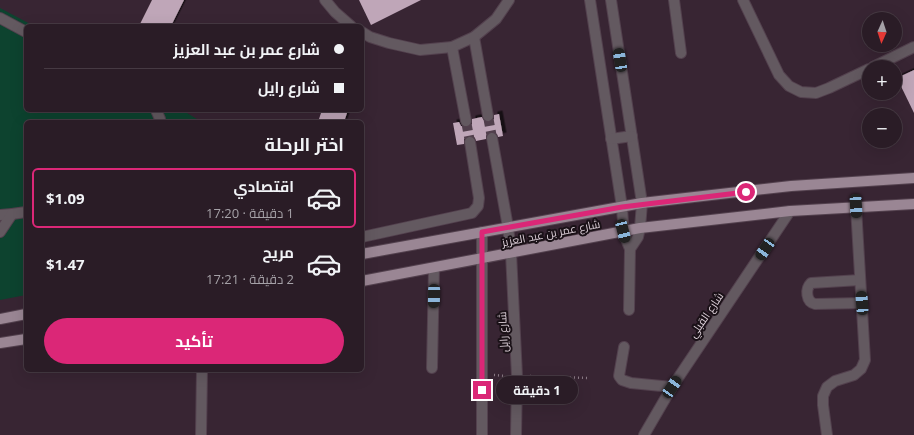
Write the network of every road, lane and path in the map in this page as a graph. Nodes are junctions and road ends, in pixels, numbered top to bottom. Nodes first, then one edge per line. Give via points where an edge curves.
1 (325, 0) edge
2 (509, 0) edge
3 (590, 0) edge
4 (611, 0) edge
5 (674, 0) edge
6 (743, 0) edge
7 (0, 18) edge
8 (349, 24) edge
9 (24, 31) edge
10 (364, 33) edge
11 (474, 37) junction
12 (452, 47) junction
13 (914, 47) edge
14 (681, 53) dead end
15 (887, 60) edge
16 (862, 72) edge
17 (488, 116) tunnel mouth
18 (466, 120) tunnel mouth
19 (632, 136) junction
20 (492, 138) tunnel mouth
21 (611, 140) junction
22 (470, 142) tunnel mouth
23 (914, 178) edge
24 (642, 204) junction
25 (914, 204) edge
26 (856, 206) junction
27 (622, 207) junction
28 (790, 211) junction
29 (24, 212) edge
30 (12, 214) junction
31 (0, 215) edge
32 (508, 227) junction
33 (640, 228) junction
34 (623, 231) junction
35 (0, 232) edge
36 (482, 232) junction
37 (364, 237) edge
38 (630, 249) junction
39 (511, 253) junction
40 (364, 254) edge
41 (482, 259) junction
42 (434, 268) junction
43 (860, 280) junction
44 (364, 282) edge
45 (862, 303) junction
46 (629, 310) dead end
47 (24, 314) edge
48 (0, 319) edge
49 (24, 339) edge
50 (0, 343) edge
51 (624, 347) dead end
52 (432, 368) dead end
53 (202, 372) edge
54 (482, 375) junction
55 (517, 376) junction
56 (587, 378) dead end
57 (672, 387) junction
58 (201, 435) edge
59 (482, 435) edge
60 (516, 435) edge
61 (644, 435) edge
62 (827, 435) edge

1 - 8 street
2 - 11 street via 496,19
3 - 21 street
4 - 19 street
5 - 14 street
6 - 16 street via 779,75 789,86 801,92 816,93
7 - 9 street
10 - 12 street via 420,50
11 - 12 street
11 - 17 street
12 - 18 street
13 - 15 street
19 - 21 street
19 - 24 street
20 - 32 street, شارع رايل
21 - 27 street
22 - 37 street via 479,198 478,206 472,212
23 - 24 main road, شارع عمر بن عبد العزيز via 791,186
24 - 27 main road, شارع عمر بن عبد العزيز
24 - 33 street
25 - 26 main road, شارع عمر بن عبد العزيز
26 - 28 main road, شارع عمر بن عبد العزيز
26 - 43 street
27 - 32 main road, شارع عمر بن عبد العزيز
27 - 34 street
28 - 33 main road, شارع عمر بن عبد العزيز
28 - 57 street, شارع القبلي
29 - 30 street
30 - 31 street
30 - 35 street
32 - 36 main road, شارع عمر بن عبد العزيز
32 - 39 street, شارع رايل
33 - 34 main road, شارع عمر بن عبد العزيز
33 - 38 street via 638,237
34 - 38 street
34 - 39 main road, شارع عمر بن عبد العزيز
36 - 40 main road, شارع عمر بن عبد العزيز
36 - 41 street, شارع رايل
38 - 46 street
39 - 41 main road, شارع عمر بن عبد العزيز
39 - 55 street, شارع رايل
41 - 42 main road, شارع عمر بن عبد العزيز
41 - 54 street, شارع رايل
42 - 44 main road, شارع عمر بن عبد العزيز
42 - 52 street
43 - 45 street
43 - 45 street via 811,283 808,288 808,299 812,304
45 - 62 street via 864,360 861,369 854,375 835,381 827,387 823,396
47 - 48 main road
49 - 50 main road
51 - 57 street via 620,376 622,380
53 - 58 street
54 - 55 path
54 - 59 street, شارع رايل
55 - 56 path
55 - 60 street, شارع رايل
57 - 61 street, شارع القبلي

